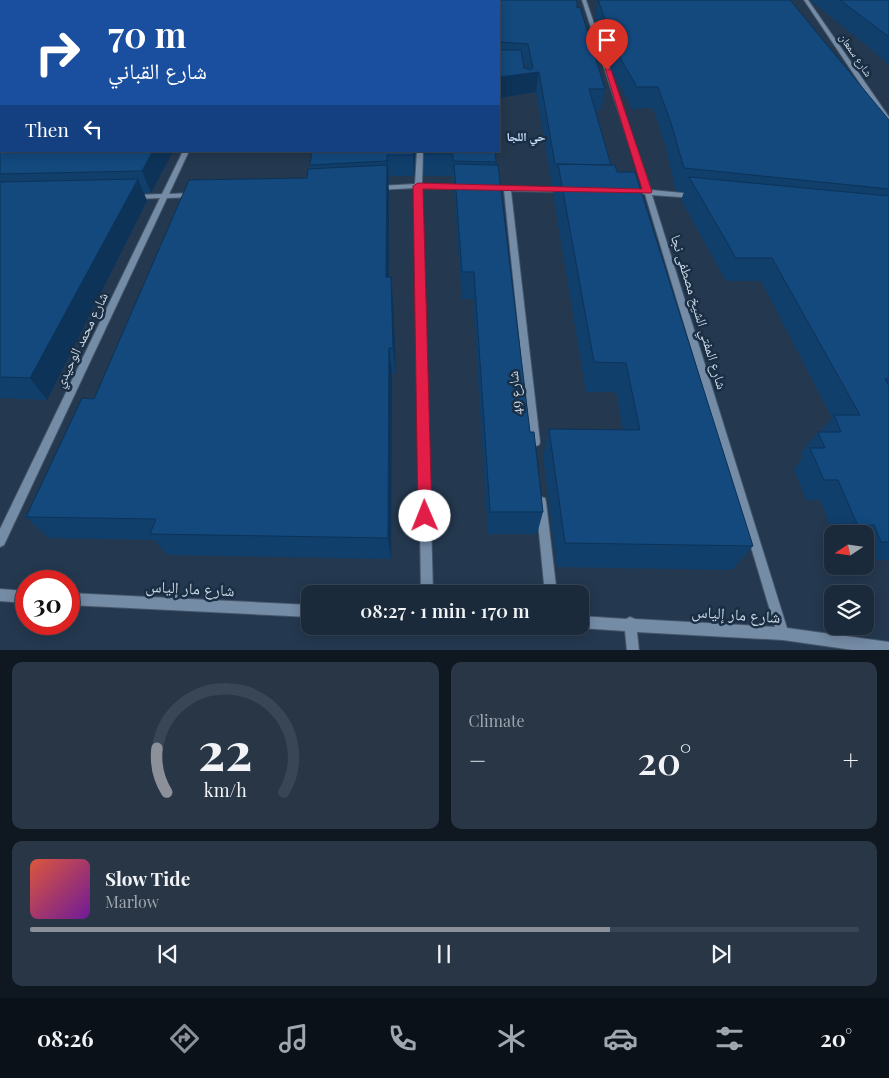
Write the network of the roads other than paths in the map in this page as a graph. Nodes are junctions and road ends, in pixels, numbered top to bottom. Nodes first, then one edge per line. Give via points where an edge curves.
1 (584, 0) edge
2 (806, 0) edge
3 (889, 122) edge
4 (186, 152) edge
5 (420, 152) edge
6 (418, 186) junction
7 (369, 188) edge
8 (507, 189) junction
9 (573, 190) edge
10 (619, 191) edge
11 (648, 192) junction
12 (204, 195) edge
13 (126, 197) edge
14 (165, 197) junction
15 (706, 198) edge
16 (536, 455) edge
17 (540, 495) edge
18 (0, 541) edge
19 (427, 585) edge
20 (550, 585) edge
21 (0, 595) edge
22 (15, 596) edge
23 (80, 600) edge
24 (301, 610) edge
25 (589, 622) edge
26 (630, 623) junction
27 (783, 634) junction
28 (889, 648) edge
29 (633, 650) edge

1 - 11 street, شارع المفتي الشيخ مصطفى نجا
2 - 3 street, شارع سمعان
4 - 14 street, شارع محمد الوحيدي
5 - 6 street
6 - 7 street
6 - 8 street
6 - 19 street
8 - 9 street
8 - 16 street, شارع 49
10 - 11 street
11 - 15 street
11 - 27 street, شارع المفتي الشيخ مصطفى نجا
12 - 14 street
13 - 14 street
14 - 18 street, شارع محمد الوحيدي
17 - 20 street
21 - 22 street
23 - 24 street, شارع مار إلياس
25 - 26 street, شارع مار إلياس
26 - 27 street, شارع مار إلياس
26 - 29 street
27 - 28 street, شارع مار إلياس

